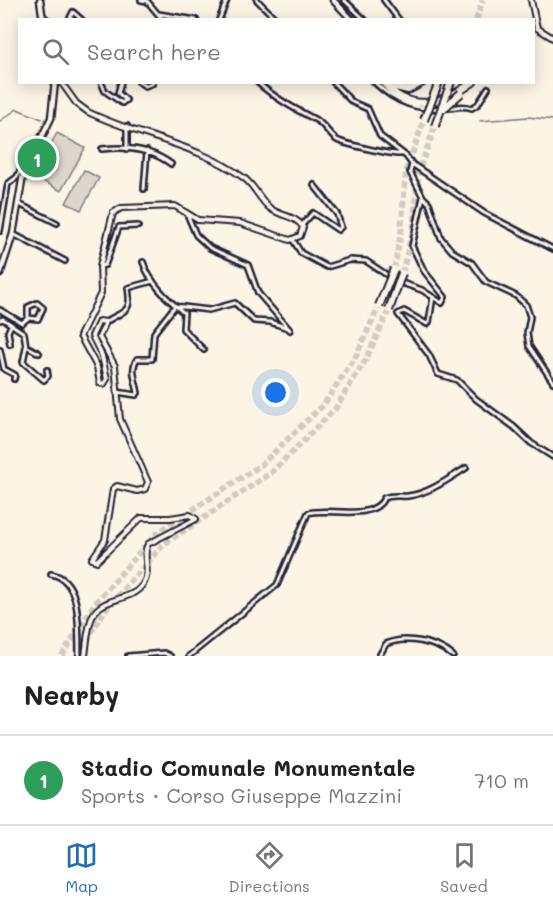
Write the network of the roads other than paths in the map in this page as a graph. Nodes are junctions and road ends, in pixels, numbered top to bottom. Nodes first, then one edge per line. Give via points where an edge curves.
1 (40, 0) edge
2 (141, 0) edge
3 (227, 0) edge
4 (257, 0) edge
5 (333, 0) edge
6 (344, 0) edge
7 (384, 0) edge
8 (531, 0) edge
9 (159, 14) junction
10 (43, 17) edge
11 (70, 18) edge
12 (80, 18) edge
13 (162, 18) edge
14 (184, 18) edge
15 (220, 18) edge
16 (274, 18) edge
17 (350, 18) edge
18 (363, 18) edge
19 (398, 18) edge
20 (535, 18) edge
21 (535, 19) edge
22 (553, 38) edge
23 (55, 84) edge
24 (63, 84) edge
25 (102, 84) edge
26 (120, 84) edge
27 (260, 84) edge
28 (335, 84) edge
29 (376, 84) edge
30 (386, 84) edge
31 (388, 84) edge
32 (420, 84) edge
33 (434, 84) edge
34 (438, 84) edge
35 (450, 84) edge
36 (460, 84) edge
37 (470, 84) edge
38 (476, 84) edge
39 (488, 88) dead end
40 (451, 96) junction
41 (127, 126) junction
42 (38, 144) junction
43 (102, 149) dead end
44 (127, 150) junction
45 (147, 151) junction
46 (401, 154) junction
47 (171, 164) dead end
48 (412, 165) junction
49 (314, 185) dead end
50 (144, 189) dead end
51 (423, 197) junction
52 (18, 203) junction
53 (187, 214) junction
54 (57, 223) dead end
55 (302, 225) junction
56 (138, 226) dead end
57 (0, 231) edge
58 (13, 234) junction
59 (293, 240) junction
60 (553, 249) edge
61 (65, 261) dead end
62 (143, 262) dead end
63 (100, 266) junction
64 (394, 269) tunnel mouth
65 (402, 273) tunnel mouth
66 (0, 274) edge
67 (153, 281) junction
68 (433, 297) junction
69 (176, 306) junction
70 (379, 306) tunnel mouth
71 (389, 309) tunnel mouth
72 (0, 310) edge
73 (28, 318) junction
74 (0, 320) edge
75 (106, 322) junction
76 (11, 325) junction
77 (10, 344) dead end
78 (26, 346) junction
79 (0, 350) edge
80 (204, 350) dead end
81 (39, 353) dead end
82 (47, 370) dead end
83 (14, 379) dead end
84 (553, 382) edge
85 (117, 392) junction
86 (553, 457) edge
87 (466, 468) dead end
88 (51, 574) dead end
89 (80, 656) edge
90 (84, 656) edge
91 (128, 656) edge
92 (170, 656) edge
93 (189, 656) edge
94 (379, 656) edge
95 (453, 656) edge

1 - 10 main road
2 - 9 street
3 - 15 street
4 - 16 street
5 - 17 main road
6 - 18 street
7 - 19 street
8 - 20 street
9 - 13 street
9 - 14 street
11 - 12 street via 73,12
21 - 22 street via 537,28
23 - 42 main road via 51,118
24 - 41 street via 83,109
25 - 26 street via 105,91 124,103 126,98 118,93
27 - 46 street via 338,140 386,154
28 - 46 street via 352,102 368,109 380,136
29 - 39 street via 399,102 422,108 472,108
30 - 40 highway via 398,97 417,104
31 - 32 highway via 402,90
33 - 34 highway, bridge via 424,120
35 - 38 highway, bridge via 436,126 445,106
36 - 40 highway
37 - 40 highway
41 - 44 street
41 - 55 street via 211,158 246,179 273,210
42 - 52 main road via 23,175
42 - 57 street via 32,146 18,177 8,184
43 - 44 street
44 - 45 street
45 - 47 street
45 - 50 street
46 - 48 street
48 - 51 street via 410,172
48 - 60 street via 484,213
49 - 55 street via 337,214 341,227 334,230 313,213
51 - 68 street via 412,246 446,301 442,303
51 - 84 street via 429,203 441,238 452,251 472,263 486,282 516,296 526,306 530,317 529,346
52 - 54 street
52 - 58 main road
53 - 59 street via 200,221 240,223
53 - 63 street via 173,206 116,210
53 - 69 street via 196,235 210,248 248,265 258,293 289,329 254,321 235,303 209,310
55 - 59 street via 301,233
56 - 63 street via 119,227 105,265
58 - 61 street
58 - 66 main road
59 - 68 street via 301,253 327,267 350,260 366,261 396,281
62 - 67 street
63 - 75 street via 101,292 80,336 102,384 107,382 106,369 92,336 99,321
64 - 70 highway, bridge
65 - 71 highway, bridge
67 - 69 street
67 - 75 street via 128,288 128,308
68 - 86 street via 427,324 404,311 398,314 429,355 438,374 457,380
69 - 80 street via 184,313 183,329
69 - 85 street via 154,333 152,359 135,362 138,393
72 - 73 street via 22,322
73 - 73 street via 28,307 37,303 43,308 38,319
74 - 76 street
75 - 85 street via 99,337 113,361
76 - 77 street
76 - 78 street via 24,333
78 - 81 street
78 - 82 street via 23,362 44,380
79 - 83 street via 4,369 15,375
85 - 90 street via 120,419 148,482 139,491 117,486 113,489 105,540 93,554 93,560 106,554 141,518 190,514 196,519 148,544 145,582 135,592 97,610
87 - 93 street via 408,496 384,498 381,505 371,510 319,511 305,516 277,585
88 - 89 street via 63,578 72,588
91 - 92 street
94 - 95 street via 386,644 405,639

